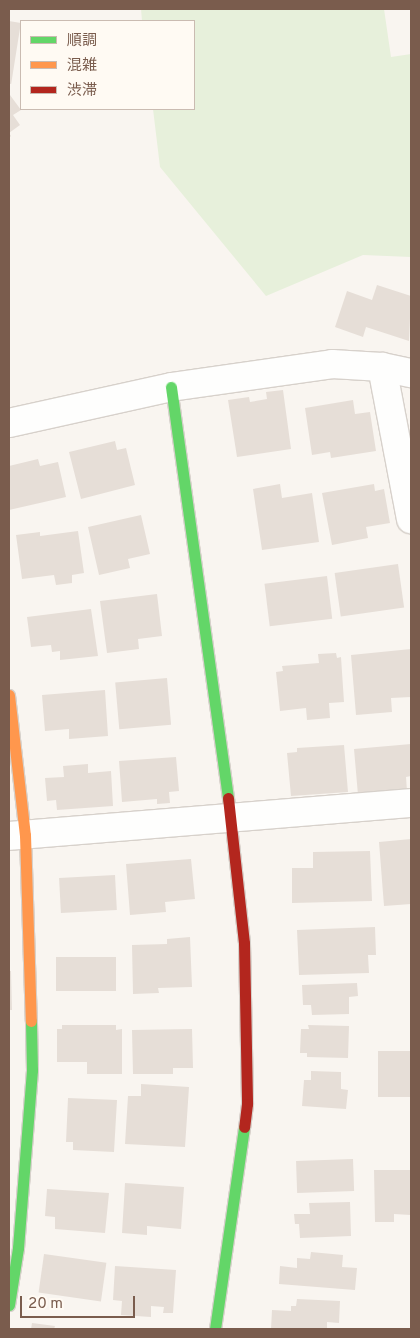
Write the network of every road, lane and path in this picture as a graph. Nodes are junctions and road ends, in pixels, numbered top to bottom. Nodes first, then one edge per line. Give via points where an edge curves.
1 (382, 367) junction
2 (411, 373) edge
3 (171, 387) junction
4 (9, 423) edge
5 (411, 519) edge
6 (9, 695) edge
7 (411, 803) edge
8 (231, 819) junction
9 (17, 836) edge
10 (9, 1305) edge
11 (215, 1329) edge

1 - 2 street
1 - 3 street via 332,364
1 - 5 street
3 - 4 street
3 - 8 street
6 - 9 street
7 - 8 street
8 - 9 street
8 - 11 street via 244,943 248,1104
9 - 10 street via 32,1070 18,1248

